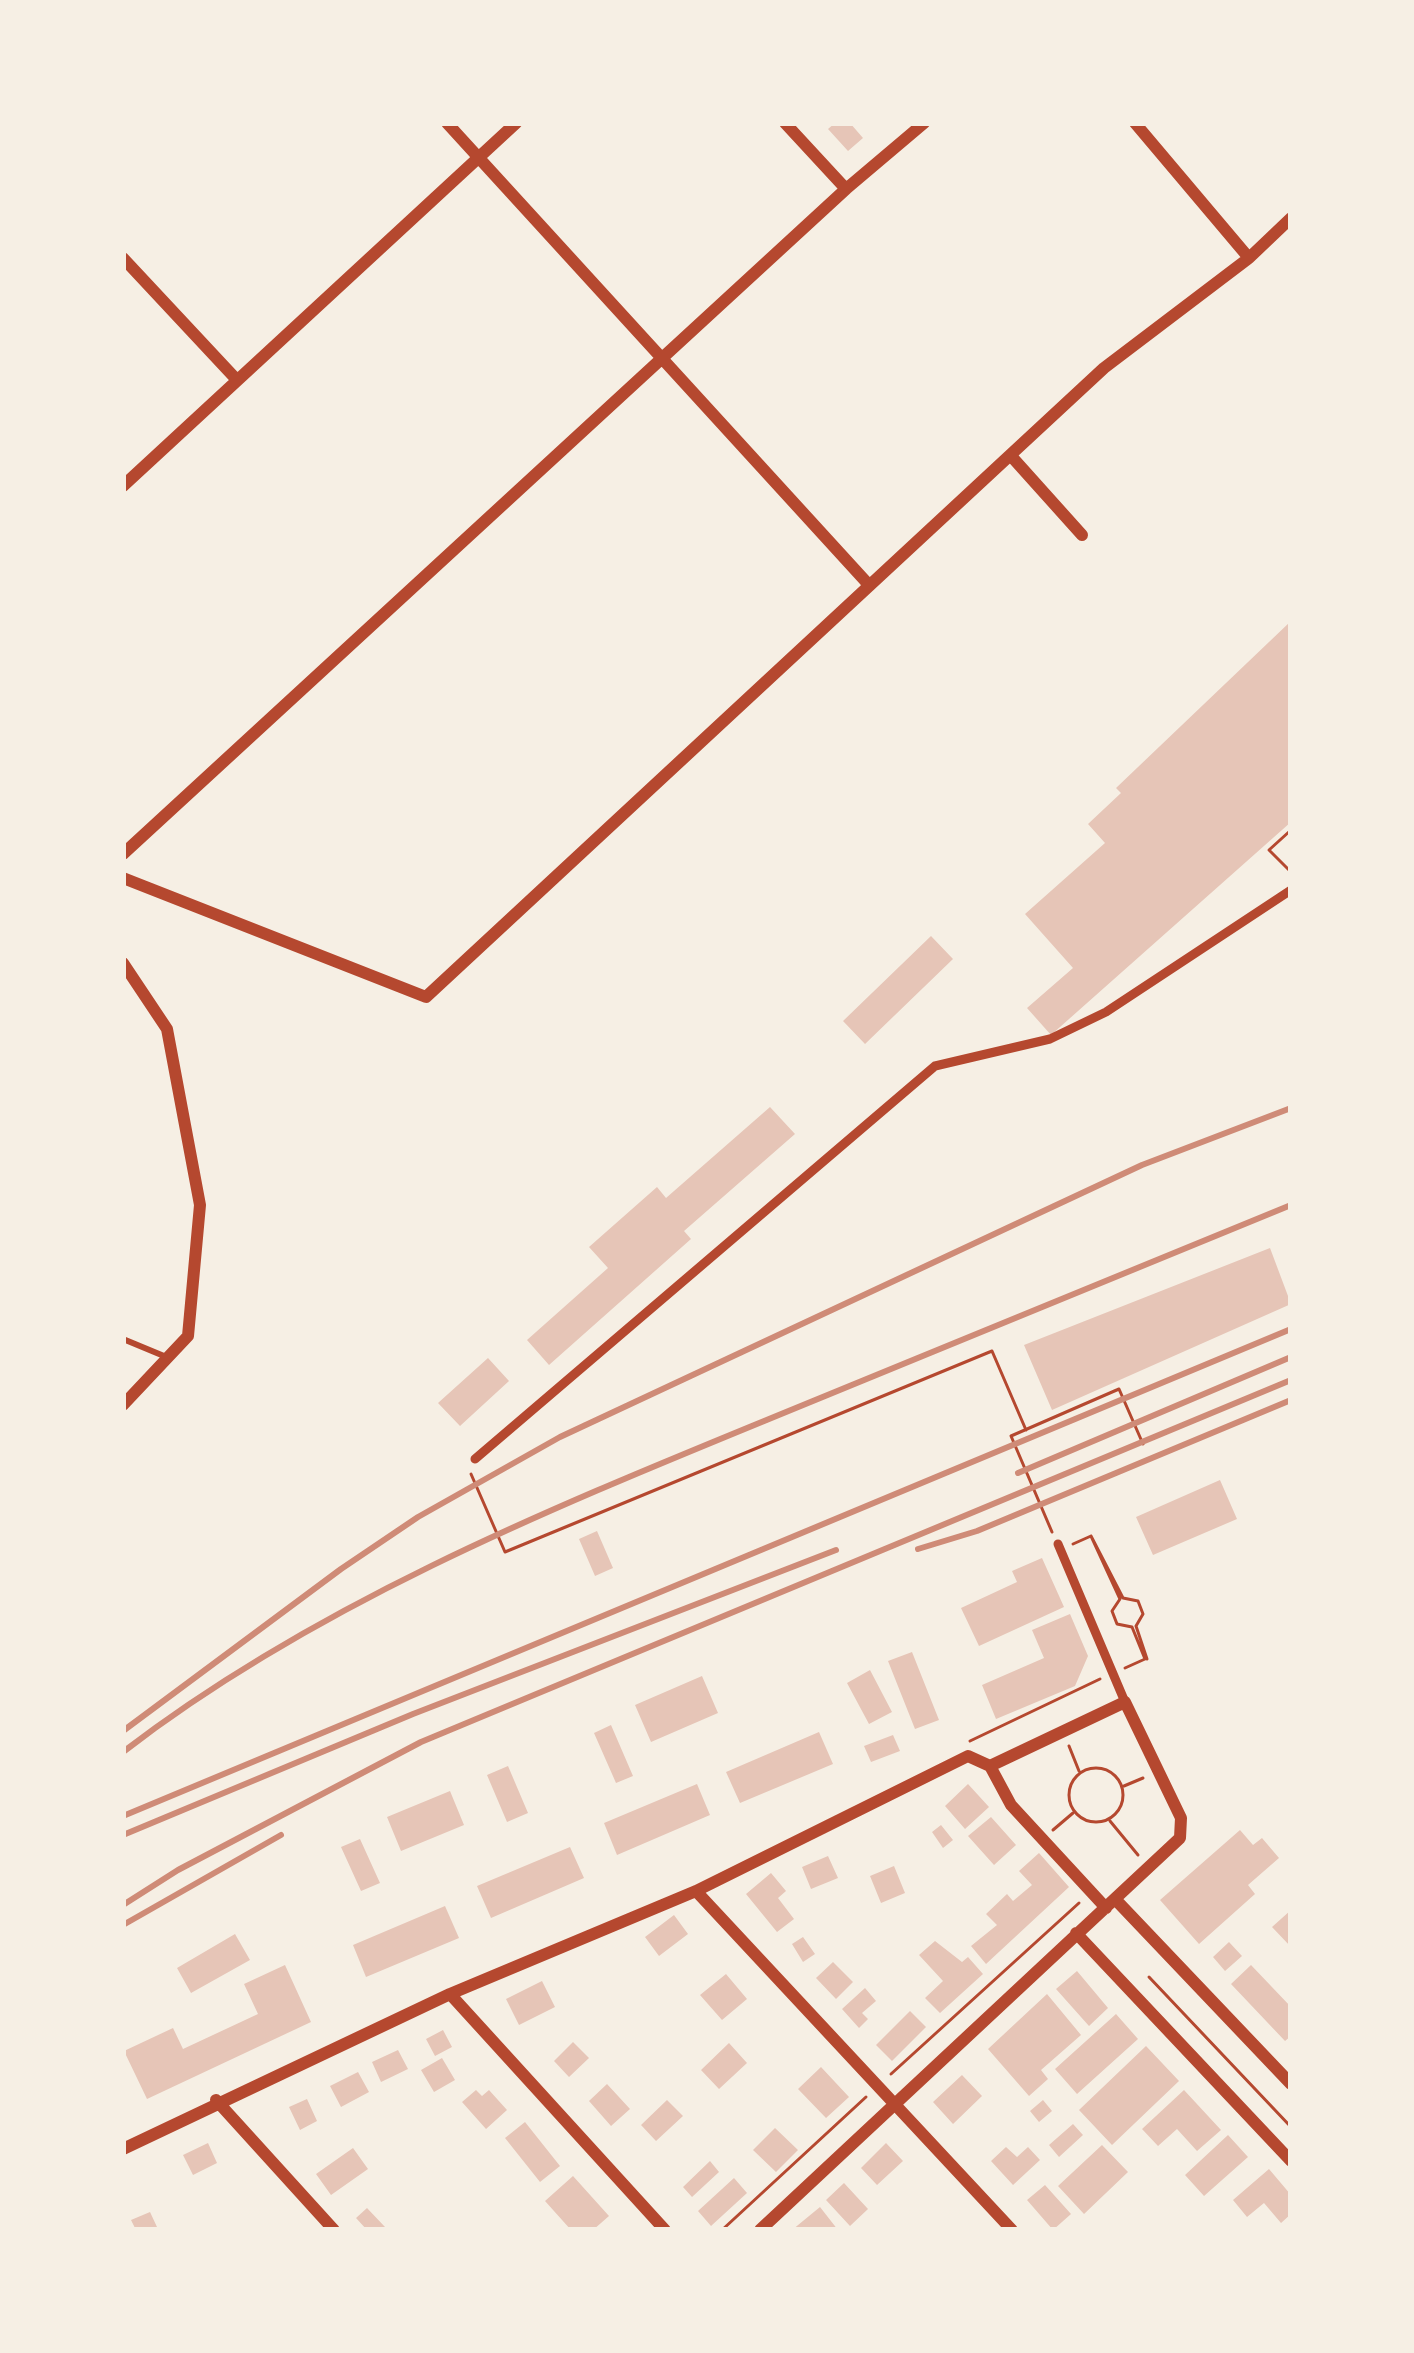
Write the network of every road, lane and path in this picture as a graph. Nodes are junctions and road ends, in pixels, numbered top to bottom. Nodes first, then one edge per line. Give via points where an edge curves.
1 (447, 123) edge
2 (516, 123) edge
3 (785, 123) edge
4 (925, 123) edge
5 (1135, 123) edge
6 (481, 160) junction
7 (846, 189) junction
8 (1291, 218) edge
9 (123, 258) edge
10 (1249, 258) junction
11 (665, 361) junction
12 (236, 379) junction
13 (1012, 457) junction
14 (123, 486) edge
15 (1082, 535) dead end
16 (869, 584) junction
17 (1291, 830) edge
18 (123, 854) edge
19 (1291, 872) edge
20 (123, 878) edge
21 (1291, 890) edge
22 (123, 963) edge
23 (123, 1339) edge
24 (168, 1358) junction
25 (123, 1405) edge
26 (1026, 1430) junction
27 (1143, 1444) dead end
28 (475, 1459) joint
29 (1091, 1536) junction
30 (1059, 1547) junction
31 (1145, 1659) junction
32 (1113, 1673) junction
33 (1125, 1702) junction
34 (1063, 1731) junction
35 (968, 1756) junction
36 (990, 1766) junction
37 (1159, 1770) junction
38 (1079, 1773) junction
39 (1123, 1787) junction
40 (1075, 1812) junction
41 (1109, 1819) junction
42 (1042, 1839) junction
43 (1149, 1869) junction
44 (695, 1891) junction
45 (1091, 1892) junction
46 (1110, 1903) junction
47 (1076, 1933) junction
48 (1149, 1976) dead end
49 (450, 1994) junction
50 (1291, 2084) edge
51 (878, 2086) junction
52 (217, 2100) junction
53 (892, 2101) junction
54 (1291, 2127) edge
55 (123, 2149) edge
56 (1291, 2161) edge
57 (334, 2230) edge
58 (665, 2230) edge
59 (722, 2230) edge
60 (760, 2230) edge
61 (1012, 2230) edge

1 - 6 street
2 - 6 street
3 - 7 street
4 - 7 street
5 - 10 street
6 - 11 street
6 - 12 street
7 - 11 street
8 - 10 street
9 - 12 street
10 - 13 street via 1104,368
11 - 16 street
11 - 18 street
12 - 14 street
13 - 15 street
13 - 16 street
16 - 20 street via 426,997
17 - 19 path via 1269,850
21 - 28 street via 1106,1012 1050,1039 935,1066
22 - 24 street via 167,1029 200,1205 188,1336
23 - 24 lane
24 - 25 street
26 - 27 path via 1119,1390
26 - 28 path via 992,1351 505,1552 467,1466
26 - 30 path via 1011,1436
29 - 30 path
29 - 31 path via 1120,1599 1112,1611 1118,1624 1132,1628
29 - 31 path via 1123,1598 1138,1600
30 - 32 street
31 - 32 path
32 - 33 street
32 - 35 path via 970,1736
33 - 34 street
33 - 37 street
34 - 36 street
34 - 38 path
35 - 36 street
35 - 44 street
36 - 42 street
37 - 39 path
37 - 43 street via 1181,1818 1180,1838
38 - 39 path via 1105,1768
38 - 40 path via 1069,1796
39 - 41 path via 1122,1806
40 - 41 path
40 - 42 path
41 - 43 path
42 - 45 street
43 - 46 street
44 - 49 street
44 - 51 street
45 - 46 street
45 - 51 path
46 - 47 street
46 - 50 street
47 - 53 street
47 - 56 street
48 - 54 path
49 - 52 street
49 - 58 street
51 - 53 street
51 - 59 path
52 - 55 street
52 - 57 street
53 - 60 street
53 - 61 street

